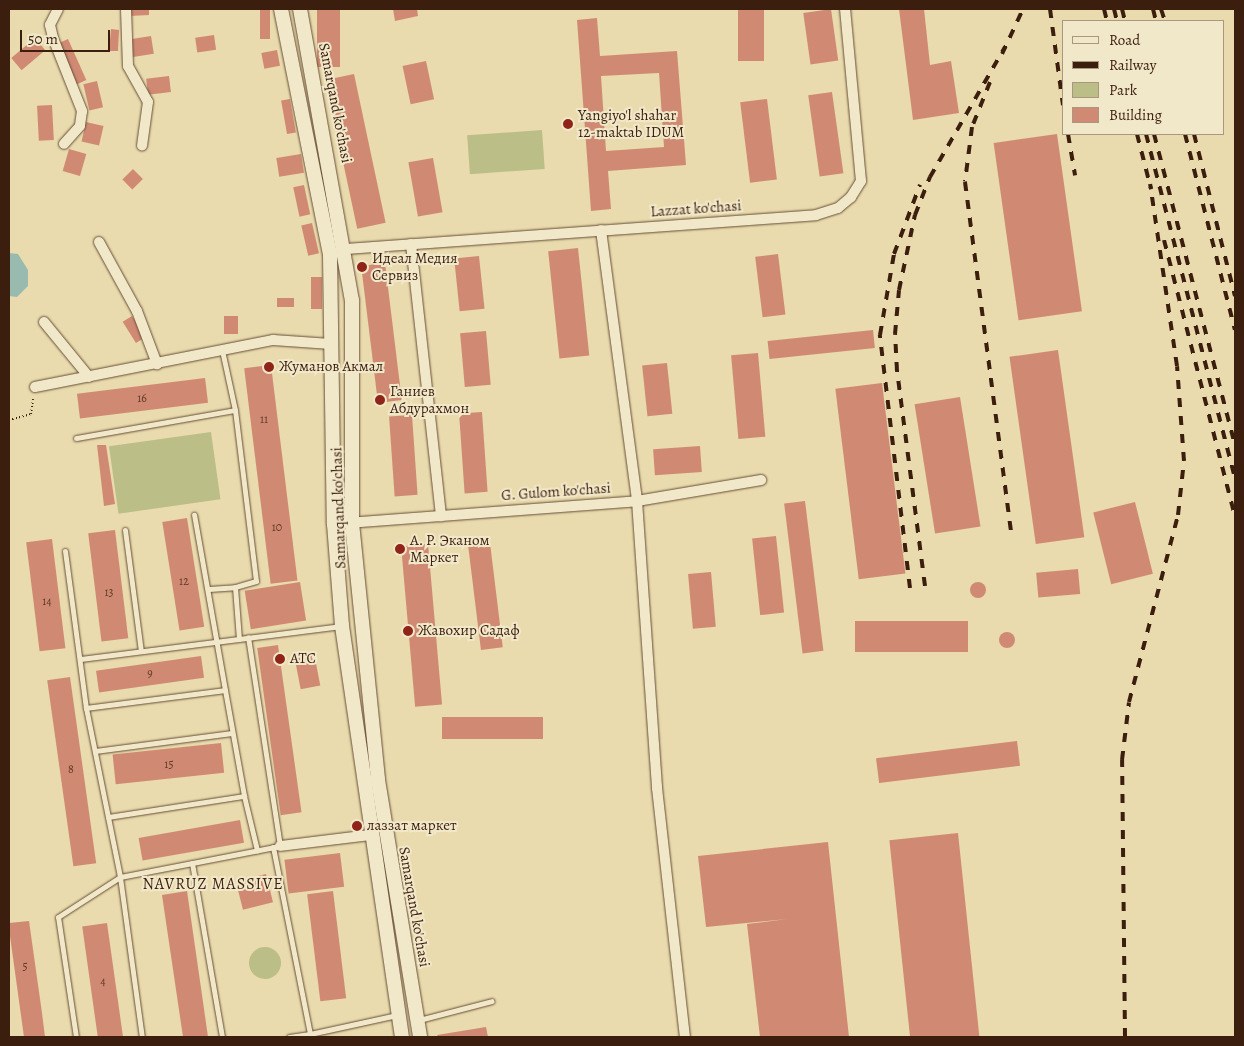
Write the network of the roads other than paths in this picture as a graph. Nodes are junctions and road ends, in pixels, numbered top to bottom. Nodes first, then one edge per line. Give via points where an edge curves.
1 (58, 9) edge
2 (126, 9) edge
3 (281, 9) edge
4 (300, 9) edge
5 (845, 9) edge
6 (64, 144) dead end
7 (142, 146) dead end
8 (601, 230) junction
9 (99, 242) dead end
10 (410, 244) junction
11 (346, 248) junction
12 (44, 322) dead end
13 (331, 344) junction
14 (221, 348) junction
15 (157, 364) junction
16 (89, 377) junction
17 (35, 387) road end
18 (235, 410) junction
19 (76, 438) dead end
20 (761, 480) dead end
21 (636, 501) junction
22 (194, 515) dead end
23 (441, 516) junction
24 (352, 523) junction
25 (334, 524) junction
26 (125, 530) dead end
27 (65, 551) dead end
28 (235, 587) junction
29 (209, 589) junction
30 (342, 626) junction
31 (248, 637) junction
32 (239, 638) junction
33 (216, 641) junction
34 (142, 651) junction
35 (81, 659) junction
36 (225, 690) junction
37 (86, 708) junction
38 (232, 733) junction
39 (95, 751) junction
40 (244, 796) junction
41 (108, 817) junction
42 (369, 835) junction
43 (276, 846) junction
44 (257, 850) junction
45 (192, 863) junction
46 (120, 877) junction
47 (492, 1001) dead end
48 (398, 1015) junction
49 (417, 1020) junction
50 (310, 1034) junction
51 (76, 1037) edge
52 (142, 1037) edge
53 (222, 1037) edge
54 (289, 1037) edge
55 (402, 1037) edge
56 (420, 1037) edge
57 (685, 1037) edge

1 - 6 street via 50,25 53,38 82,111 80,126
2 - 7 street via 128,66 148,102
3 - 13 main road, Samarqand ko'chasi via 330,254
4 - 11 main road, Samarqand ko'chasi
5 - 8 street, Lazzat ko'chasi via 861,181 852,197 838,208 816,215
8 - 10 street, Lazzat ko'chasi
8 - 21 street
9 - 15 street via 137,311
10 - 11 street, Lazzat ko'chasi
10 - 23 street
11 - 24 main road, Samarqand ko'chasi via 352,300
12 - 16 street
13 - 14 street via 273,340
13 - 25 main road, Samarqand ko'chasi
14 - 15 street
14 - 18 lane
15 - 16 street
16 - 17 street
18 - 19 lane
18 - 28 lane via 256,581
20 - 21 street, G. Gulom ko'chasi
21 - 23 street, G. Gulom ko'chasi
21 - 57 street via 657,788
22 - 29 lane
23 - 24 street, G. Gulom ko'chasi
24 - 25 street, G. Gulom ko'chasi
24 - 49 main road, Samarqand ko'chasi via 378,780
25 - 30 main road, Samarqand ko'chasi
26 - 34 lane
27 - 35 lane
28 - 29 lane
28 - 32 lane
29 - 33 lane
30 - 31 lane
30 - 42 main road, Samarqand ko'chasi
31 - 32 lane
31 - 43 lane
32 - 33 lane
33 - 34 lane
33 - 36 lane
34 - 35 lane
35 - 37 lane
36 - 37 lane
36 - 38 lane
37 - 39 lane
38 - 39 lane
38 - 40 lane
39 - 41 lane
40 - 41 lane
40 - 44 lane
41 - 46 lane
42 - 43 street
42 - 48 main road, Samarqand ko'chasi
43 - 44 lane
43 - 50 lane
44 - 45 lane
45 - 46 lane
45 - 53 lane
46 - 51 lane via 58,917
46 - 52 lane
47 - 49 lane
48 - 50 lane
48 - 55 main road, Samarqand ko'chasi
49 - 56 main road, Samarqand ko'chasi
50 - 54 lane

